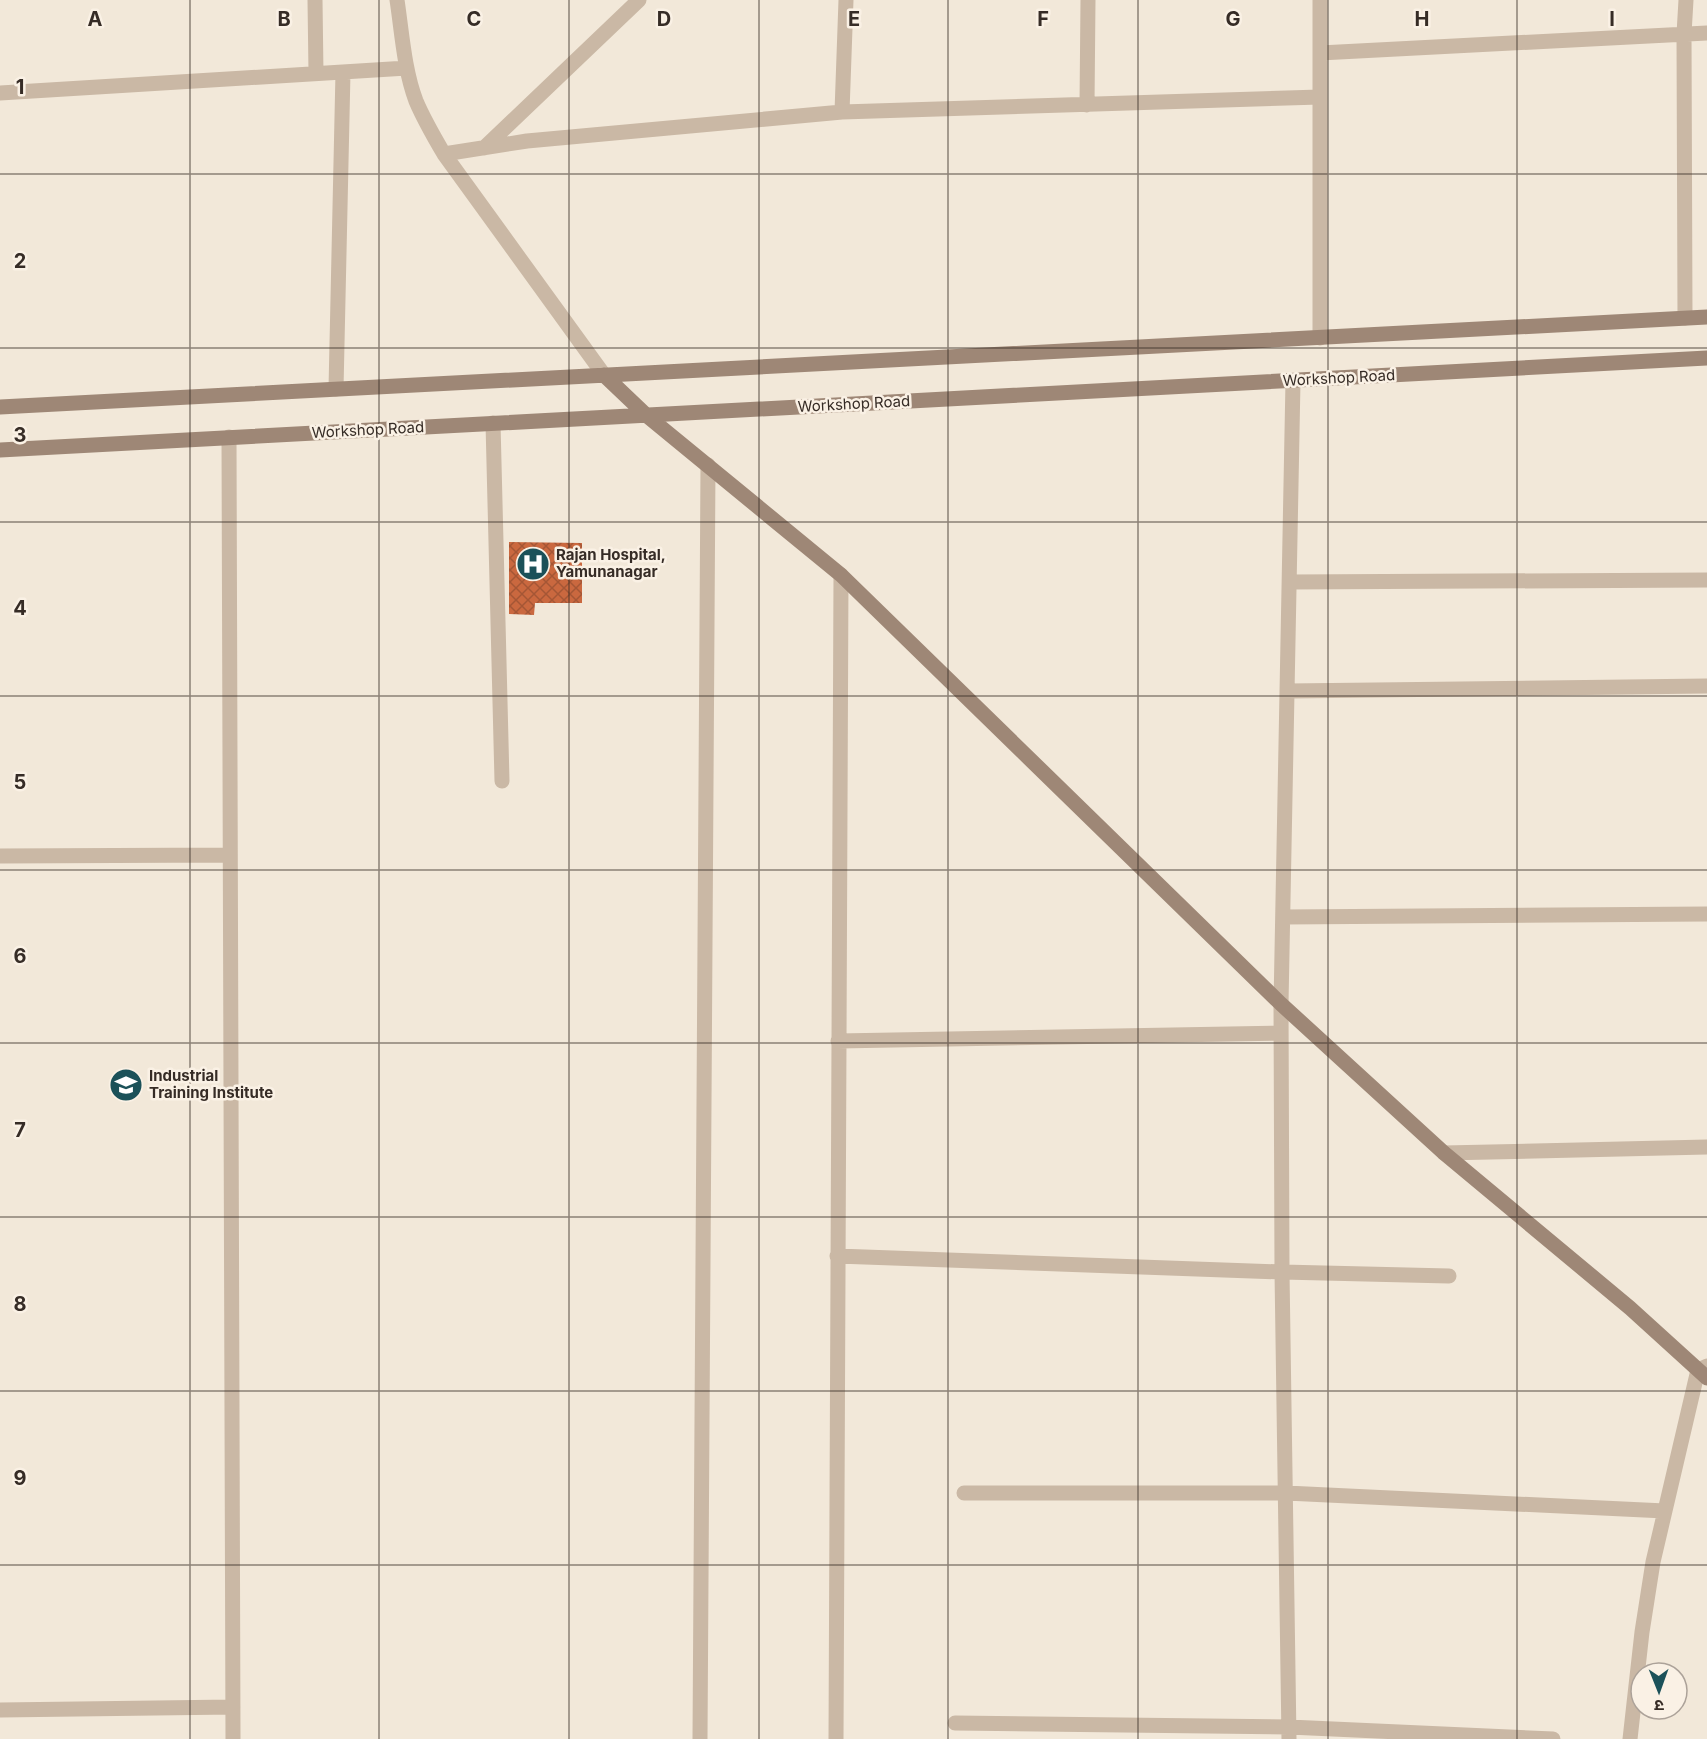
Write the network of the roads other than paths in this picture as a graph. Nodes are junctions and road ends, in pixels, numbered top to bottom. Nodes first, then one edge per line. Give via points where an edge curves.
1 (315, 0) edge
2 (397, 0) edge
3 (639, 0) edge
4 (846, 0) edge
5 (1088, 0) edge
6 (1320, 0) edge
7 (1686, 0) edge
8 (1707, 33) edge
9 (1684, 34) junction
10 (1320, 53) junction
11 (407, 68) junction
12 (343, 72) junction
13 (316, 73) junction
14 (0, 93) edge
15 (1320, 97) junction
16 (1087, 105) junction
17 (842, 112) junction
18 (484, 148) junction
19 (444, 154) junction
20 (1707, 317) edge
21 (1685, 318) junction
22 (1320, 338) junction
23 (1707, 358) edge
24 (604, 375) junction
25 (1293, 381) junction
26 (336, 389) junction
27 (0, 407) edge
28 (646, 415) junction
29 (494, 423) junction
30 (229, 437) junction
31 (0, 450) edge
32 (708, 465) junction
33 (840, 575) junction
34 (1707, 580) edge
35 (1290, 582) junction
36 (1707, 686) edge
37 (1288, 691) junction
38 (502, 781) dead end
39 (230, 855) junction
40 (0, 856) edge
41 (1707, 914) edge
42 (1284, 917) junction
43 (1281, 1004) junction
44 (1281, 1033) junction
45 (838, 1041) junction
46 (1707, 1147) edge
47 (1444, 1153) junction
48 (837, 1256) junction
49 (1282, 1272) junction
50 (1449, 1276) dead end
51 (1704, 1371) edge
52 (964, 1493) dead end
53 (1286, 1493) junction
54 (1665, 1511) junction
55 (233, 1707) junction
56 (0, 1710) edge
57 (955, 1723) dead end
58 (1289, 1733) edge
59 (233, 1739) edge
60 (700, 1739) edge
61 (836, 1739) edge
62 (1553, 1739) edge
63 (1630, 1739) edge

1 - 13 street
2 - 11 street
3 - 18 street
4 - 17 street
5 - 16 street
6 - 10 street
7 - 9 street
8 - 9 street
9 - 10 street
9 - 21 street
10 - 15 street
11 - 12 street
11 - 19 street via 416,99
12 - 13 street
12 - 26 street
13 - 14 street
15 - 16 street
15 - 22 street
16 - 17 street
17 - 18 street
18 - 19 street
19 - 24 street
20 - 21 main road
21 - 22 main road
22 - 24 main road
23 - 25 main road, Workshop Road
24 - 26 main road
24 - 28 main road
25 - 28 main road, Workshop Road
25 - 35 street
26 - 27 main road
28 - 29 main road, Workshop Road
28 - 32 main road
29 - 30 main road, Workshop Road
29 - 38 street
30 - 31 main road, Workshop Road
30 - 39 street
32 - 33 main road
32 - 60 street
33 - 43 main road
33 - 45 street
34 - 35 street
35 - 37 street
36 - 37 street
37 - 42 street
39 - 40 street
39 - 55 street
41 - 42 street
42 - 43 street
43 - 44 street
43 - 47 main road
44 - 45 street
44 - 49 street
45 - 48 street
46 - 47 street
47 - 51 main road
48 - 49 street
48 - 61 street
49 - 50 street
49 - 53 street
51 - 54 street
52 - 53 street
53 - 54 street
53 - 58 street
54 - 63 street via 1642,1632
55 - 56 street
55 - 59 street
57 - 58 street
58 - 62 street

